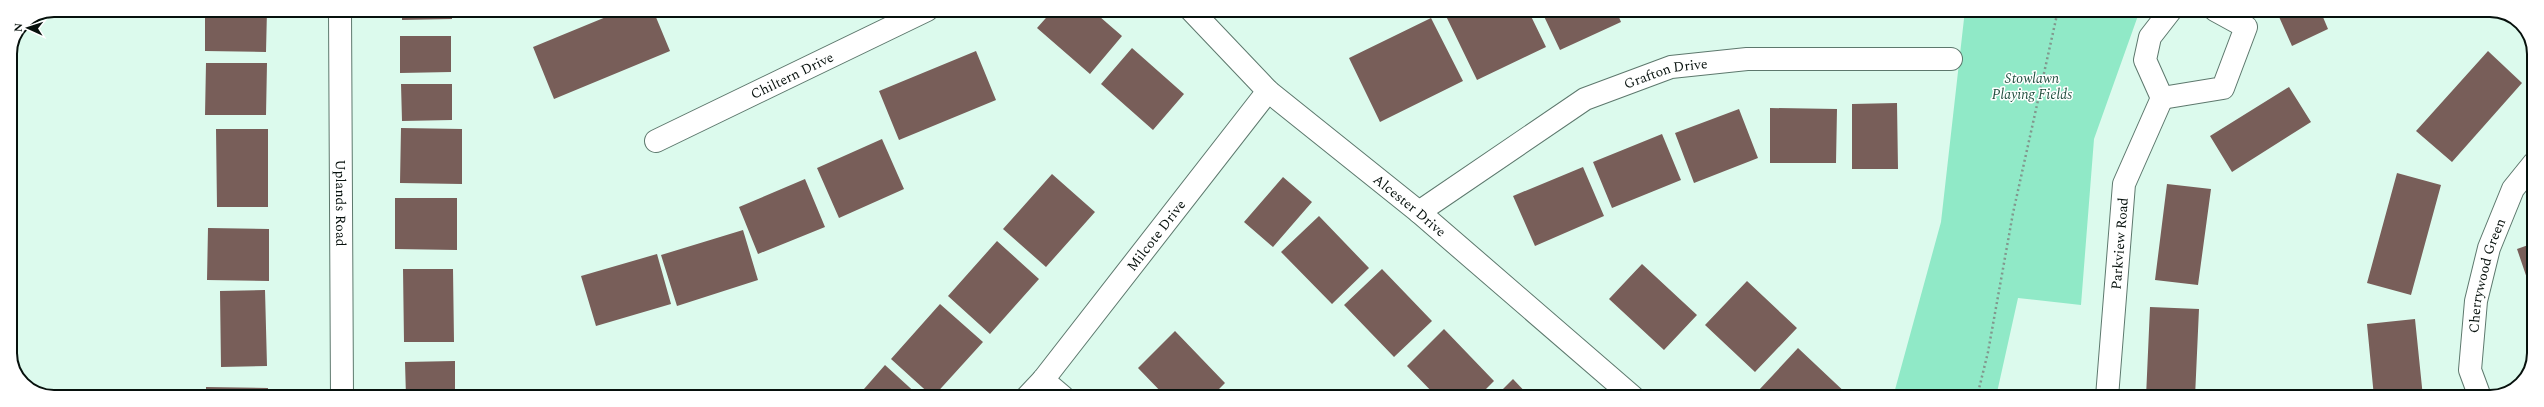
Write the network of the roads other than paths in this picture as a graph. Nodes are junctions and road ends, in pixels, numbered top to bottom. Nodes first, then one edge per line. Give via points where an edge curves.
1 (340, 17) edge
2 (913, 17) edge
3 (1198, 17) edge
4 (2166, 17) edge
5 (2228, 17) edge
6 (1951, 59) dead end
7 (1268, 91) junction
8 (2162, 98) junction
9 (656, 141) dead end
10 (2527, 172) edge
11 (1419, 212) junction
12 (1043, 380) junction
13 (342, 390) edge
14 (1034, 390) edge
15 (1055, 390) edge
16 (1625, 390) edge
17 (2108, 390) edge
18 (2477, 390) edge

1 - 13 street, Uplands Road
2 - 9 street, Chiltern Drive
3 - 7 street, Alcester Drive
4 - 8 street via 2150,37 2145,60
5 - 8 street via 2246,27 2223,88
6 - 11 street, Grafton Drive via 1747,59 1671,67 1585,98
7 - 11 street, Alcester Drive
7 - 12 street, Milcote Drive
8 - 17 street, Parkview Road via 2124,184
10 - 18 street, Cherrywood Green via 2513,189 2488,248 2476,301 2470,370
11 - 16 street, Alcester Drive
12 - 14 street, Milcote Drive
12 - 15 street

